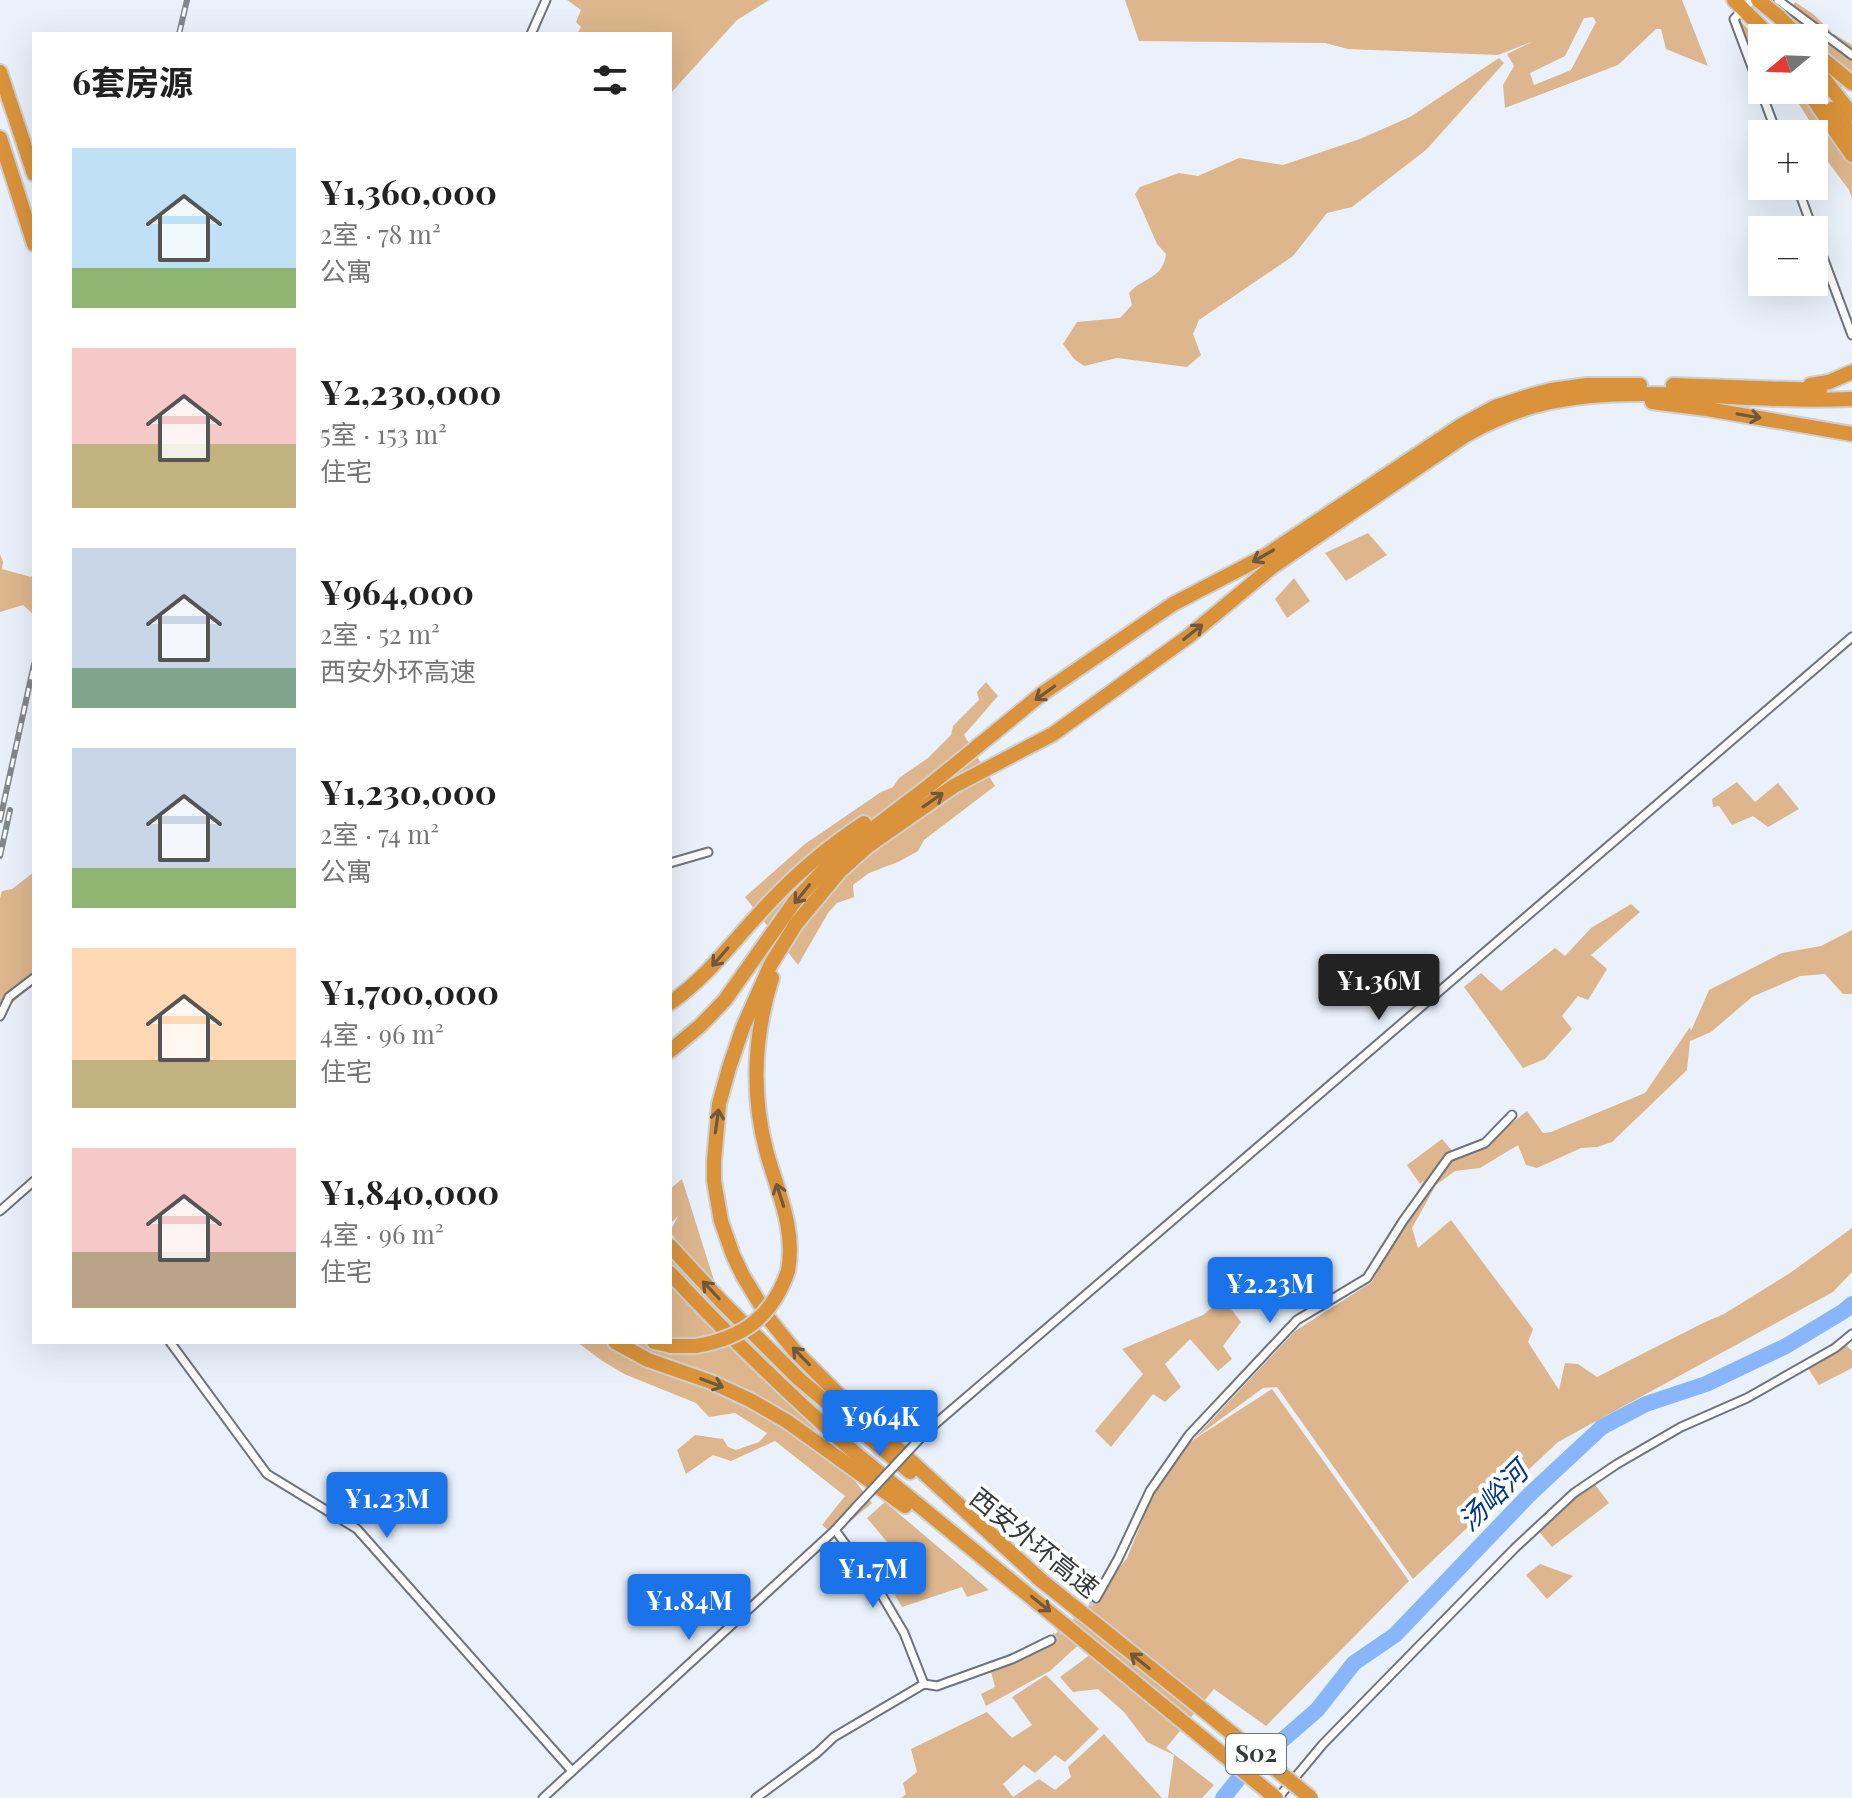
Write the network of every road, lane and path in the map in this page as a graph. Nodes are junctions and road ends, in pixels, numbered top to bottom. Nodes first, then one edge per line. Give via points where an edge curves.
1 (546, 0) edge
2 (1778, 0) edge
3 (1794, 0) edge
4 (1748, 3) edge
5 (1789, 8) junction
6 (1761, 24) edge
7 (1773, 24) edge
8 (1786, 24) edge
9 (532, 32) edge
10 (1852, 55) edge
11 (1828, 63) edge
12 (0, 72) edge
13 (1852, 83) edge
14 (1828, 84) edge
15 (1817, 104) edge
16 (1827, 104) edge
17 (1852, 115) edge
18 (1772, 120) edge
19 (1852, 135) edge
20 (0, 138) edge
21 (1852, 155) edge
22 (32, 168) edge
23 (32, 238) edge
24 (1828, 269) edge
25 (1852, 335) edge
26 (1852, 372) edge
27 (1770, 388) junction
28 (1852, 390) edge
29 (1588, 397) junction
30 (1852, 399) edge
31 (1852, 434) edge
32 (1852, 637) edge
33 (930, 785) junction
34 (708, 852) dead end
35 (672, 862) edge
36 (796, 924) junction
37 (32, 980) edge
38 (672, 1001) edge
39 (0, 1016) edge
40 (672, 1049) edge
41 (1512, 1115) dead end
42 (32, 1183) edge
43 (0, 1211) edge
44 (672, 1248) edge
45 (672, 1275) edge
46 (1852, 1334) edge
47 (171, 1344) edge
48 (619, 1344) edge
49 (662, 1344) edge
50 (835, 1530) junction
51 (1002, 1573) junction
52 (1042, 1581) junction
53 (1096, 1598) tunnel mouth
54 (1051, 1640) tunnel mouth
55 (924, 1684) junction
56 (572, 1771) junction
57 (543, 1798) edge
58 (756, 1798) edge
59 (1277, 1798) edge
60 (1311, 1798) edge

1 - 9 street
2 - 5 street
3 - 5 street
4 - 6 highway
4 - 7 highway
4 - 8 highway
4 - 18 street via 1734,19
5 - 10 street
11 - 13 highway
12 - 22 highway
14 - 17 highway
15 - 21 highway
16 - 19 highway
20 - 23 highway
24 - 25 street
26 - 27 highway via 1821,383
27 - 28 highway
27 -> 33 highway via 1587,385 1495,407 1265,556 1173,604 1043,693
29 - 30 highway
29 -> 31 highway via 1707,409
36 -> 29 highway via 868,846 954,786 1053,734 1189,636 1272,567 1466,435 1535,405
32 - 50 street, bridge via 927,1431
33 -> 38 highway via 824,851 700,980
33 -> 40 highway via 822,870 725,1000
34 - 35 street
49 -> 36 highway, bridge via 696,1346 728,1339 756,1322 775,1300 788,1271 789,1228 759,1119 756,1063 757,1035 772,976
52 -> 36 highway via 794,1350 757,1301 726,1237 714,1181 719,1104 750,1008
37 - 39 street via 9,997
41 - 53 street via 1485,1143 1449,1157 1367,1278 1297,1320 1189,1435 1150,1491
42 - 43 street
52 -> 44 highway, 西安外环高速 / S02 via 799,1379
45 - 51 highway, 西安外环高速 / S02 via 789,1395
46 - 59 street via 1747,1398 1681,1427 1574,1493 1323,1744
47 - 56 street via 267,1474 357,1529
48 -> 51 highway via 734,1391 788,1422
50 - 55 street via 904,1633
50 - 56 street
51 -> 59 highway, 西安外环高速 / S02
60 -> 52 highway, 西安外环高速 / S02, bridge
54 - 55 street via 937,1686
55 - 58 street via 834,1737
56 - 57 street

